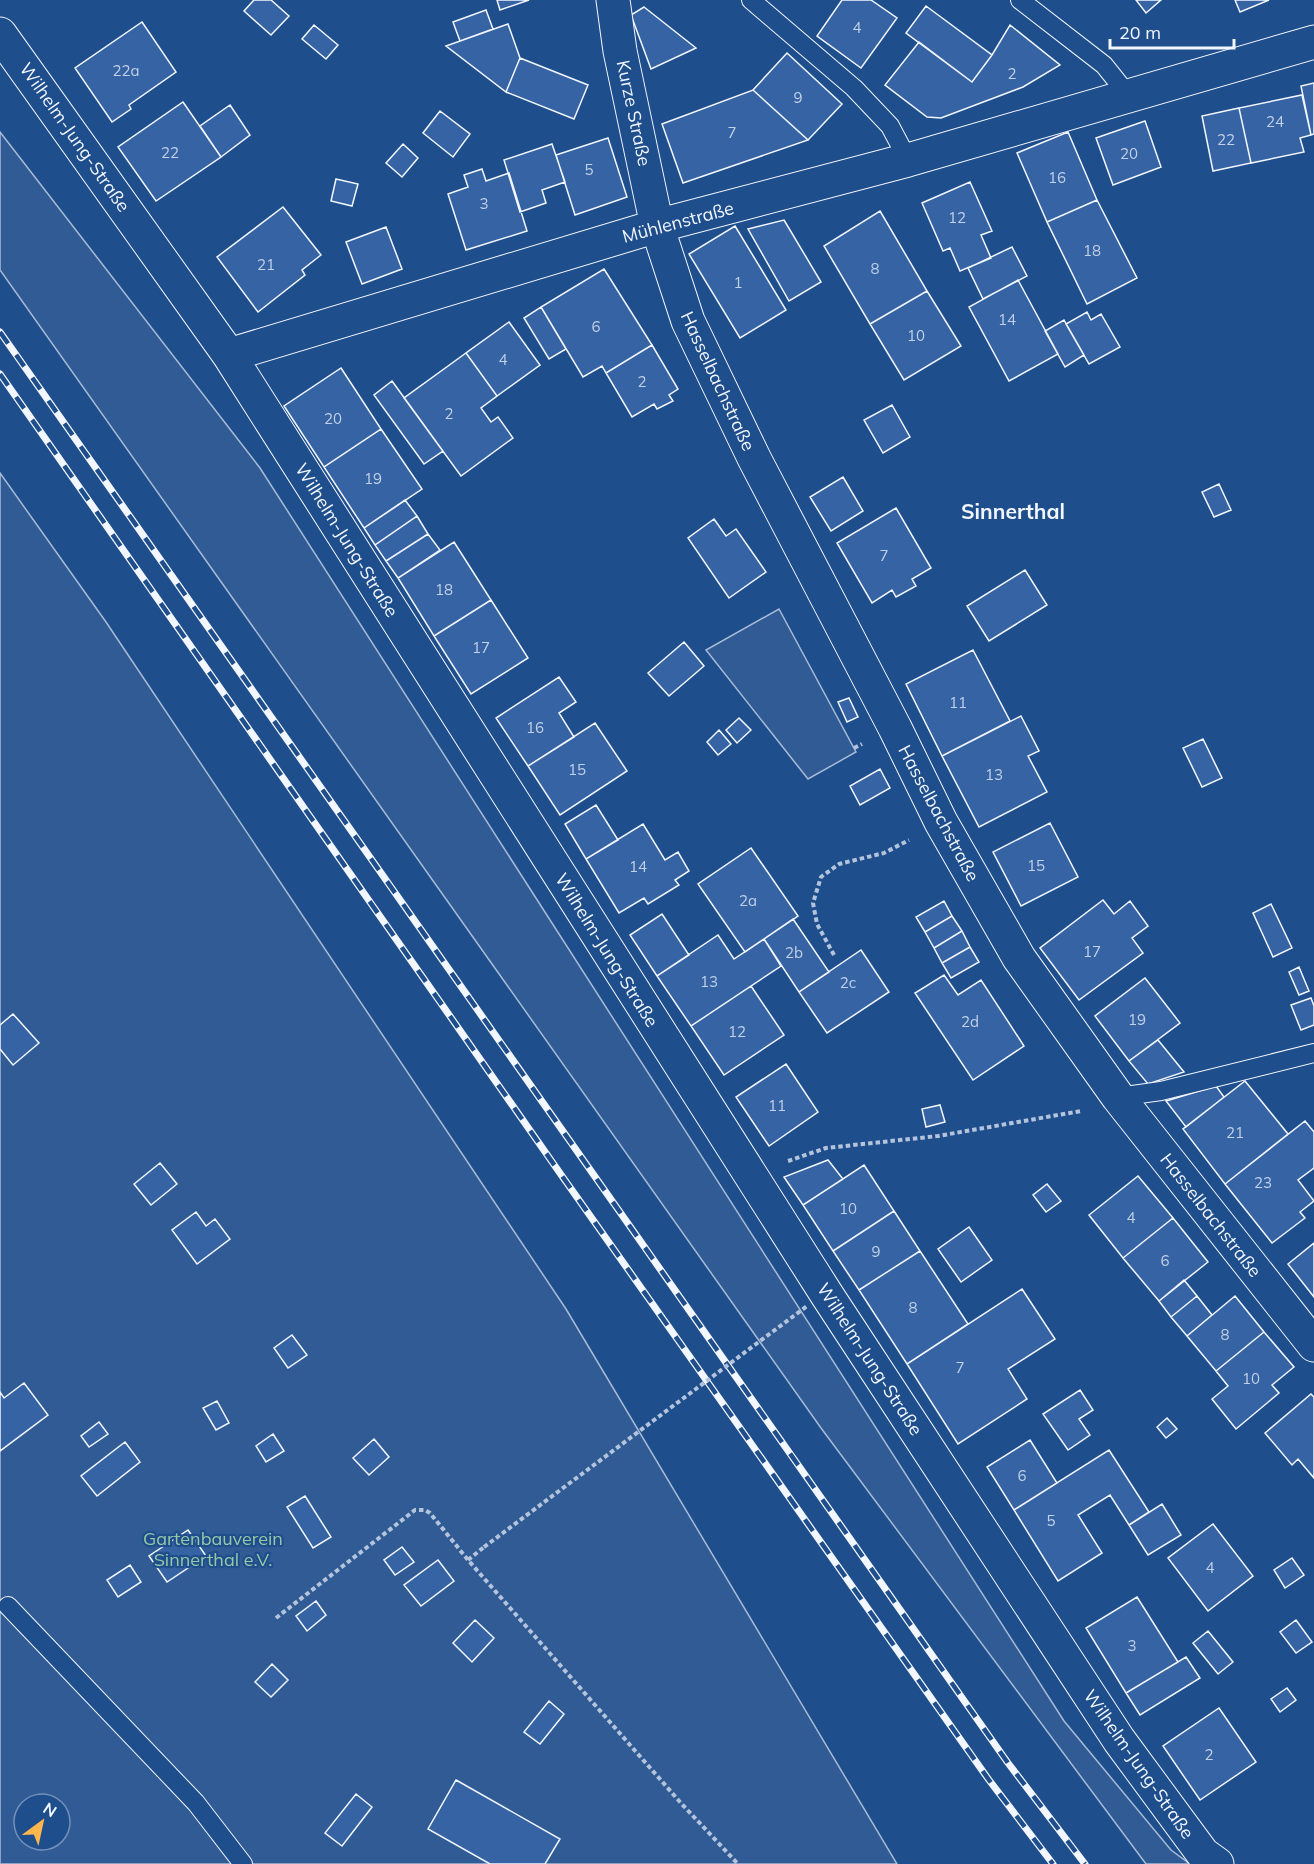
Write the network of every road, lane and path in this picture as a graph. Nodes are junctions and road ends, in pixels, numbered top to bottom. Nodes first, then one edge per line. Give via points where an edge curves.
1 (613, 0) edge
2 (751, 0) edge
3 (1020, 0) edge
4 (0, 34) edge
5 (1314, 42) edge
6 (1128, 95) junction
7 (908, 160) junction
8 (657, 226) junction
9 (229, 355) junction
10 (941, 822) junction
11 (834, 955) dead end
12 (1314, 1053) edge
13 (1118, 1097) junction
14 (752, 1178) junction
15 (807, 1306) dead end
16 (1314, 1346) edge
17 (468, 1560) junction
18 (8, 1606) dead end
19 (276, 1618) dead end
20 (243, 1864) edge
21 (738, 1864) edge
22 (1217, 1864) edge

1 - 8 street, Kurze Straße
2 - 7 lane via 854,88 890,126
3 - 6 lane via 1104,65
4 - 9 street, Wilhelm-Jung-Straße
5 - 6 street, Mühlenstraße
6 - 7 street, Mühlenstraße
7 - 8 street, Mühlenstraße
8 - 9 street, Mühlenstraße
8 - 10 street, Hasselbachstraße via 688,321
9 - 14 street, Wilhelm-Jung-Straße
10 - 11 path via 884,853 839,864 821,877 813,903 817,924
10 - 13 street, Hasselbachstraße via 1019,958
12 - 13 lane via 1161,1091
13 - 14 path via 1087,1110 1044,1118 938,1136 826,1148
13 - 16 street, Hasselbachstraße
14 - 22 street, Wilhelm-Jung-Straße via 1119,1740 1203,1854
15 - 17 path, bridge
17 - 19 path via 430,1513 415,1510
17 - 21 path
18 - 20 lane via 196,1803

